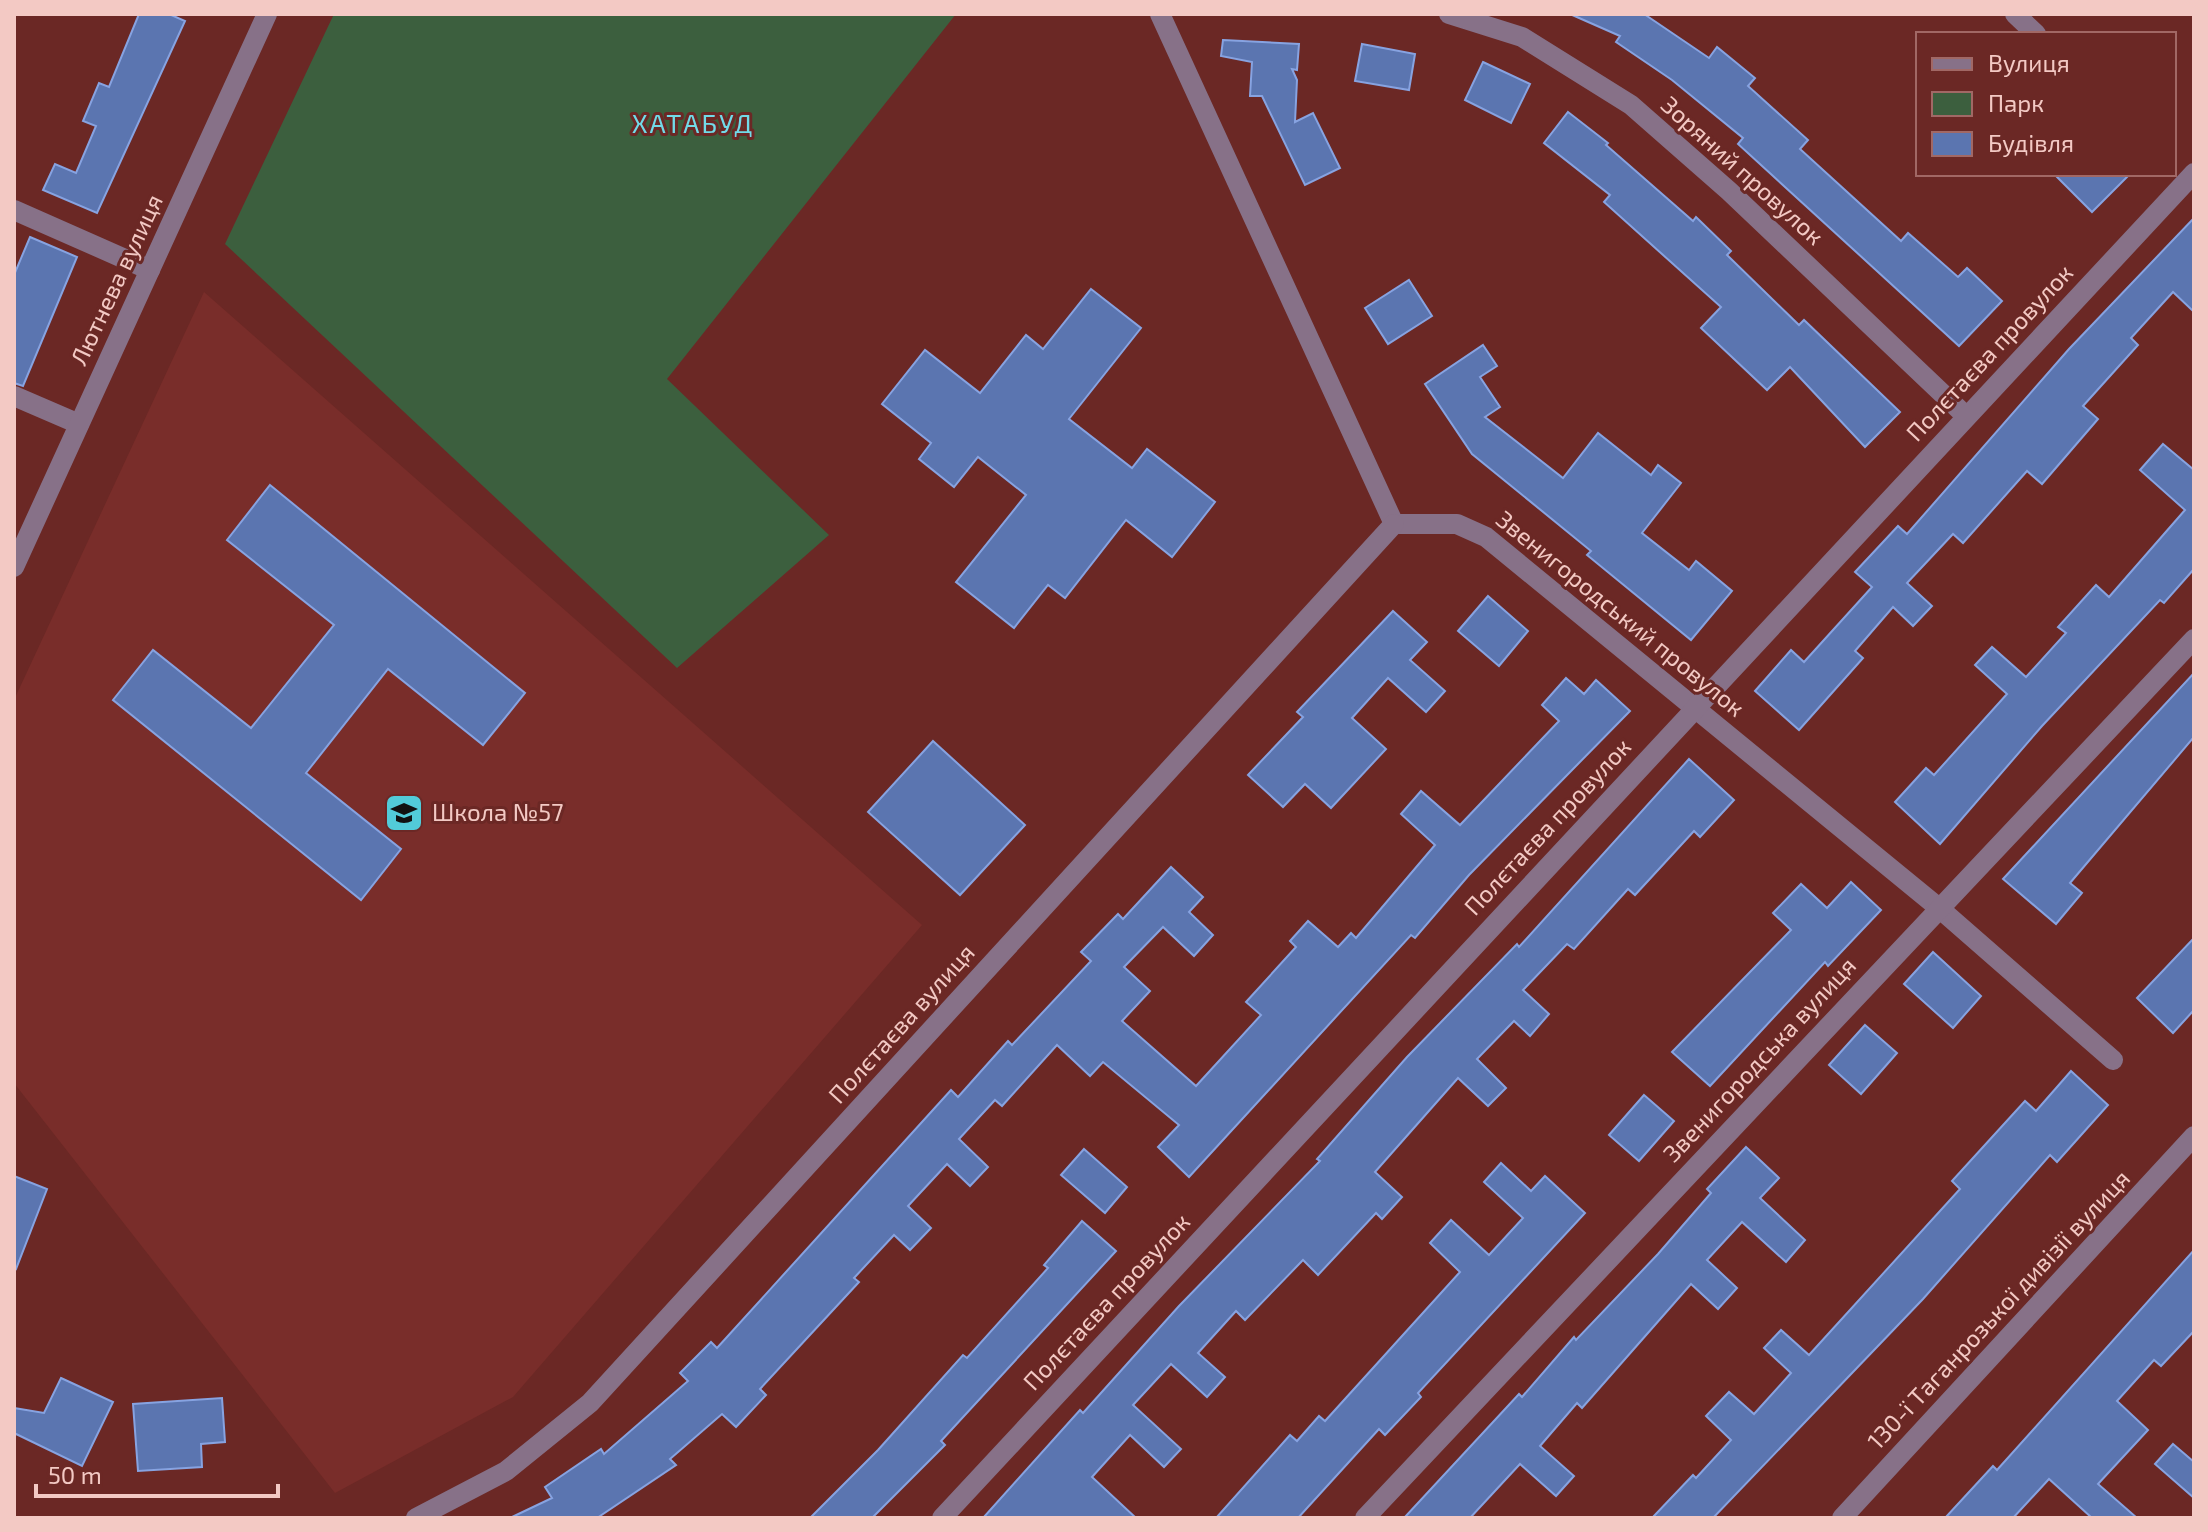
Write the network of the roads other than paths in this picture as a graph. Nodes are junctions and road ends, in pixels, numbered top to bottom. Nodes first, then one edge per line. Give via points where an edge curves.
1 (267, 14) edge
2 (1160, 14) edge
3 (1449, 14) edge
4 (2015, 14) edge
5 (2034, 32) edge
6 (2192, 175) edge
7 (14, 210) edge
8 (150, 270) junction
9 (14, 396) edge
10 (1966, 416) junction
11 (79, 424) junction
12 (1394, 524) junction
13 (14, 567) edge
14 (2194, 639) edge
15 (1694, 708) junction
16 (1939, 908) junction
17 (2113, 1060) dead end
18 (2194, 1136) edge
19 (416, 1518) edge
20 (942, 1518) edge
21 (1365, 1518) edge
22 (1842, 1518) edge

1 - 8 street, Лютнева вулиця
2 - 12 street
3 - 10 street, Зоряний провулок via 1522,37 1631,105
4 - 5 street
6 - 10 street, Полєтаєва провулок
7 - 8 street
8 - 11 street, Лютнева вулиця
9 - 11 street
10 - 15 street, Полєтаєва провулок
11 - 13 street, Лютнева вулиця
12 - 15 street, Звенигородський провулок via 1473,528
12 - 19 street, Полєтаєва вулиця via 590,1403 506,1471
14 - 16 street, Звенигородська вулиця
15 - 16 street, Звенигородський провулок
15 - 20 street, Полєтаєва провулок
16 - 17 street, Звенигородський провулок
16 - 21 street, Звенигородська вулиця
18 - 22 street, 130-ї Таганрозької дивізії вулиця

